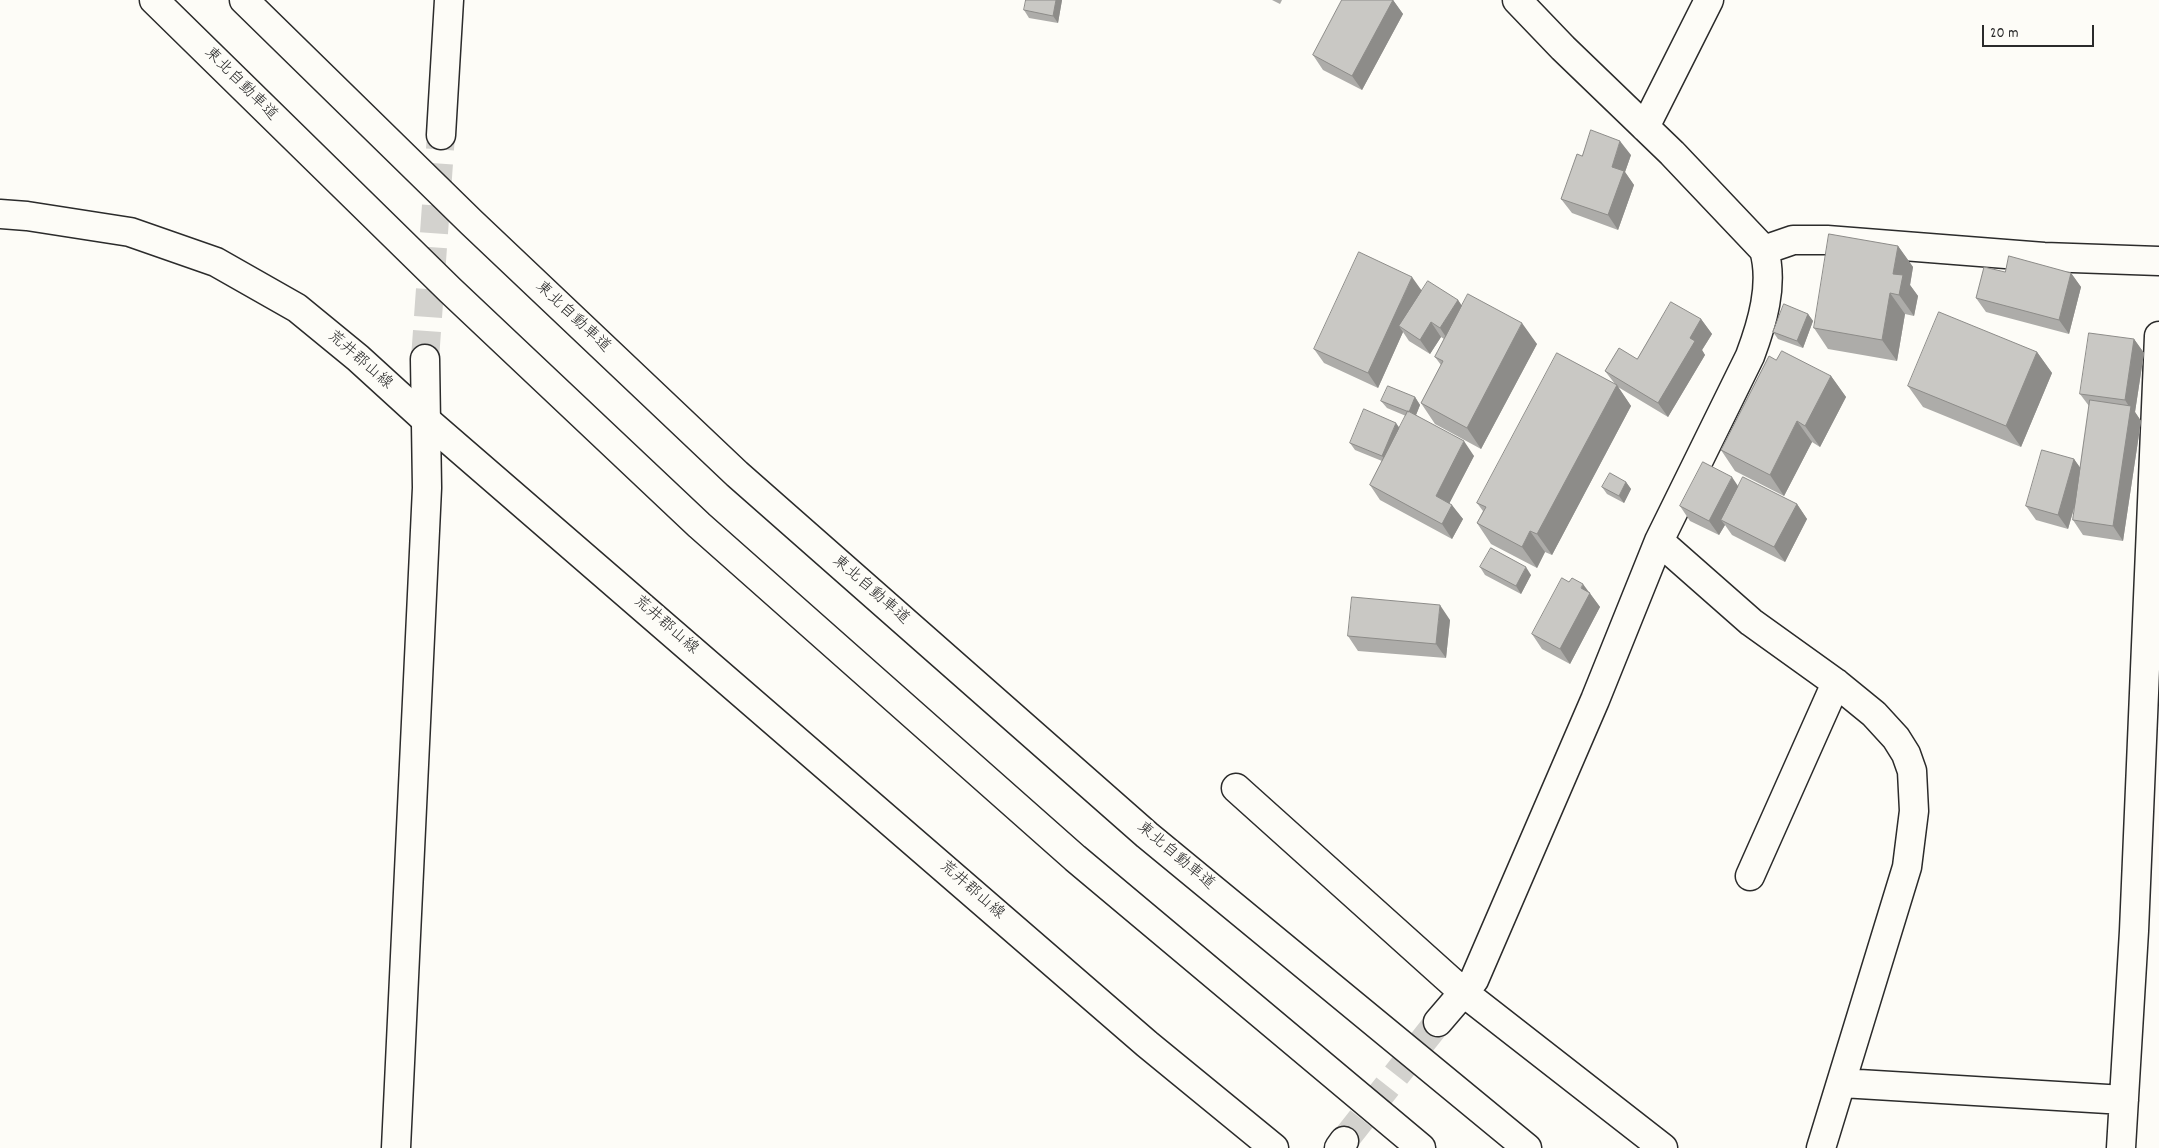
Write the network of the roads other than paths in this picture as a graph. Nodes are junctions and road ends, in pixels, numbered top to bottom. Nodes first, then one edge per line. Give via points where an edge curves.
1 (154, 0) edge
2 (244, 0) edge
3 (449, 0) edge
4 (1517, 0) edge
5 (1709, 0) edge
6 (1645, 127) junction
7 (442, 135) tunnel mouth
8 (0, 214) edge
9 (1764, 250) junction
10 (2159, 261) edge
11 (2159, 336) edge
12 (425, 359) tunnel mouth
13 (426, 420) junction
14 (1659, 542) junction
15 (1836, 683) junction
16 (1236, 788) dead end
17 (1750, 876) dead end
18 (1463, 992) junction
19 (1438, 1022) tunnel mouth
20 (1842, 1082) junction
21 (2124, 1100) junction
22 (396, 1148) edge
23 (1274, 1148) edge
24 (1421, 1148) edge
25 (1527, 1148) edge
26 (1663, 1148) edge
27 (1821, 1148) edge
28 (2121, 1148) edge

1 - 24 main road, 東北自動車道 via 450,290 699,525 1075,858
2 - 25 main road, 東北自動車道 via 471,222 737,474 1148,835
3 - 7 main road
4 - 6 main road
5 - 6 main road
6 - 9 main road
8 - 13 main road, 荒井郡山線 via 130,232 216,262 297,308
9 - 10 main road via 1793,240 1828,240 2044,257
9 - 14 main road via 1768,271 1766,300 1750,356
11 - 21 main road
12 - 13 main road
13 - 22 main road via 427,488
13 - 23 main road, 荒井郡山線 via 1147,1044
14 - 15 main road via 1751,622
14 - 18 main road via 1596,700 1474,980
15 - 17 main road
15 - 20 main road via 1874,714 1896,738 1909,762 1914,789 1907,868
16 - 18 main road
18 - 19 main road
18 - 26 main road
20 - 21 main road
20 - 27 main road
21 - 28 main road

